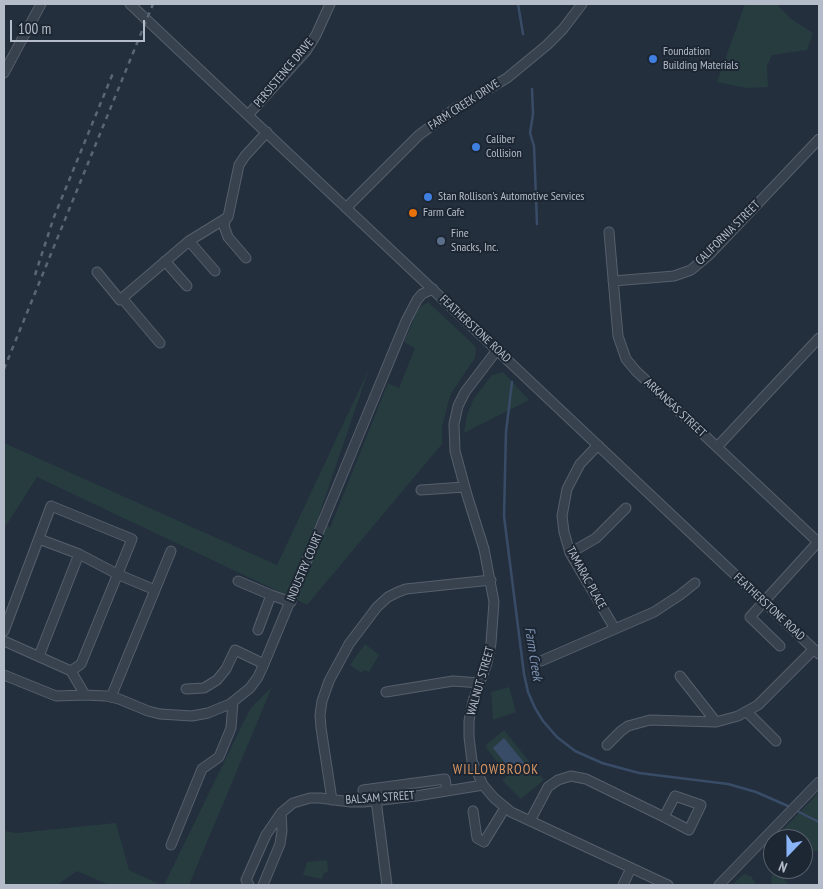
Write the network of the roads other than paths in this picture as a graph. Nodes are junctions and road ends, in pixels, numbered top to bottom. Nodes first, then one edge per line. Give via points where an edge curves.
1 (41, 4) edge
2 (130, 4) edge
3 (330, 4) edge
4 (582, 4) edge
5 (4, 73) edge
6 (248, 115) junction
7 (267, 132) junction
8 (819, 139) edge
9 (346, 208) junction
10 (226, 218) junction
11 (610, 232) dead end
12 (189, 241) junction
13 (246, 258) dead end
14 (165, 261) junction
15 (215, 271) dead end
16 (97, 272) dead end
17 (613, 281) junction
18 (187, 286) dead end
19 (433, 289) junction
20 (122, 298) junction
21 (819, 338) edge
22 (160, 343) dead end
23 (497, 350) junction
24 (598, 445) junction
25 (717, 447) junction
26 (464, 487) junction
27 (421, 490) dead end
28 (626, 508) dead end
29 (39, 539) junction
30 (819, 542) edge
31 (170, 551) dead end
32 (570, 553) junction
33 (79, 554) junction
34 (117, 574) junction
35 (491, 580) junction
36 (238, 581) dead end
37 (695, 583) dead end
38 (154, 590) junction
39 (271, 596) junction
40 (291, 602) junction
41 (764, 602) junction
42 (615, 629) junction
43 (258, 630) dead end
44 (4, 631) edge
45 (4, 641) edge
46 (780, 646) dead end
47 (817, 651) edge
48 (39, 656) junction
49 (541, 662) dead end
50 (264, 664) junction
51 (71, 671) junction
52 (4, 675) edge
53 (680, 676) dead end
54 (480, 683) junction
55 (186, 689) dead end
56 (386, 692) dead end
57 (85, 695) junction
58 (111, 697) junction
59 (233, 702) junction
60 (747, 712) junction
61 (716, 722) junction
62 (776, 741) dead end
63 (607, 745) dead end
64 (819, 782) edge
65 (483, 785) junction
66 (447, 791) junction
67 (332, 800) junction
68 (376, 800) junction
69 (364, 802) junction
70 (505, 808) junction
71 (473, 811) dead end
72 (281, 813) junction
73 (664, 817) dead end
74 (530, 821) junction
75 (171, 845) dead end
76 (631, 868) junction
77 (249, 885) edge
78 (263, 885) edge
79 (387, 885) edge
80 (623, 885) edge
81 (668, 885) edge
82 (720, 885) edge

1 - 5 street
2 - 6 street, FEATHERSTONE ROAD
3 - 6 street, PERSISTENCE DRIVE via 306,51
4 - 9 street, FARM CREEK DRIVE via 547,45 507,78 419,136
6 - 7 street, FEATHERSTONE ROAD
7 - 9 street, FEATHERSTONE ROAD
7 - 10 street via 240,165
8 - 17 street, CALIFORNIA STREET via 691,270 674,276
9 - 19 street, FEATHERSTONE ROAD
10 - 12 street
10 - 13 street via 224,226 228,237
11 - 17 street, ARKANSAS STREET
12 - 14 street
12 - 15 street
14 - 18 street
14 - 20 street
16 - 20 street via 120,300
17 - 25 street, ARKANSAS STREET via 618,336 626,359
19 - 23 street, FEATHERSTONE ROAD
19 - 40 street, INDUSTRY COURT via 422,294 406,321
20 - 22 street
21 - 25 street
23 - 24 street, FEATHERSTONE ROAD
23 - 26 street, WALNUT STREET via 465,392 455,417 453,438
24 - 32 street, TAMARAC PLACE via 580,464 567,489 562,516
24 - 41 street, FEATHERSTONE ROAD
25 - 30 street, ARKANSAS STREET
26 - 27 street
26 - 35 street, WALNUT STREET via 478,525
28 - 32 street via 596,538
29 - 33 street
29 - 34 street via 51,506 132,539
29 - 44 street
30 - 41 street
31 - 38 street
32 - 42 street, TAMARAC PLACE
33 - 34 street
33 - 48 street
34 - 38 street
34 - 51 street via 81,664
35 - 54 street, WALNUT STREET via 494,623
35 - 67 street via 398,592 377,607 349,644 329,681 320,715
36 - 39 street
37 - 42 street via 654,612
38 - 58 street
39 - 40 street
39 - 43 street
40 - 50 street, INDUSTRY COURT
41 - 46 street via 750,617
41 - 47 street, FEATHERSTONE ROAD
42 - 49 street
45 - 48 street
47 - 60 street
48 - 51 street
50 - 55 street via 234,650 217,680 204,688
50 - 59 street, INDUSTRY COURT via 250,688
51 - 57 street
52 - 57 street, INDUSTRY COURT via 56,696
53 - 61 street
54 - 56 street via 453,681
54 - 65 street, WALNUT STREET via 473,701 468,737 472,762
57 - 58 street, INDUSTRY COURT
58 - 59 street, INDUSTRY COURT via 148,711 176,716 208,714
59 - 75 street via 231,728 219,757 202,769
60 - 61 street
60 - 62 street
61 - 63 street via 650,720 628,726
64 - 82 street
65 - 66 street, BALSAM STREET
65 - 70 street, WALNUT STREET
66 - 68 street, BALSAM STREET
66 - 69 street via 445,779 363,790
67 - 69 street, BALSAM STREET
67 - 72 street, BALSAM STREET via 299,800
68 - 69 street, BALSAM STREET
68 - 79 street
70 - 71 street via 484,842 477,838
70 - 74 street, WALNUT STREET
72 - 77 street, BALSAM STREET via 266,834 246,880
72 - 78 street via 280,844
73 - 74 street via 586,779 571,776 548,787
74 - 76 street, WALNUT STREET
76 - 80 street
76 - 81 street, WALNUT STREET

